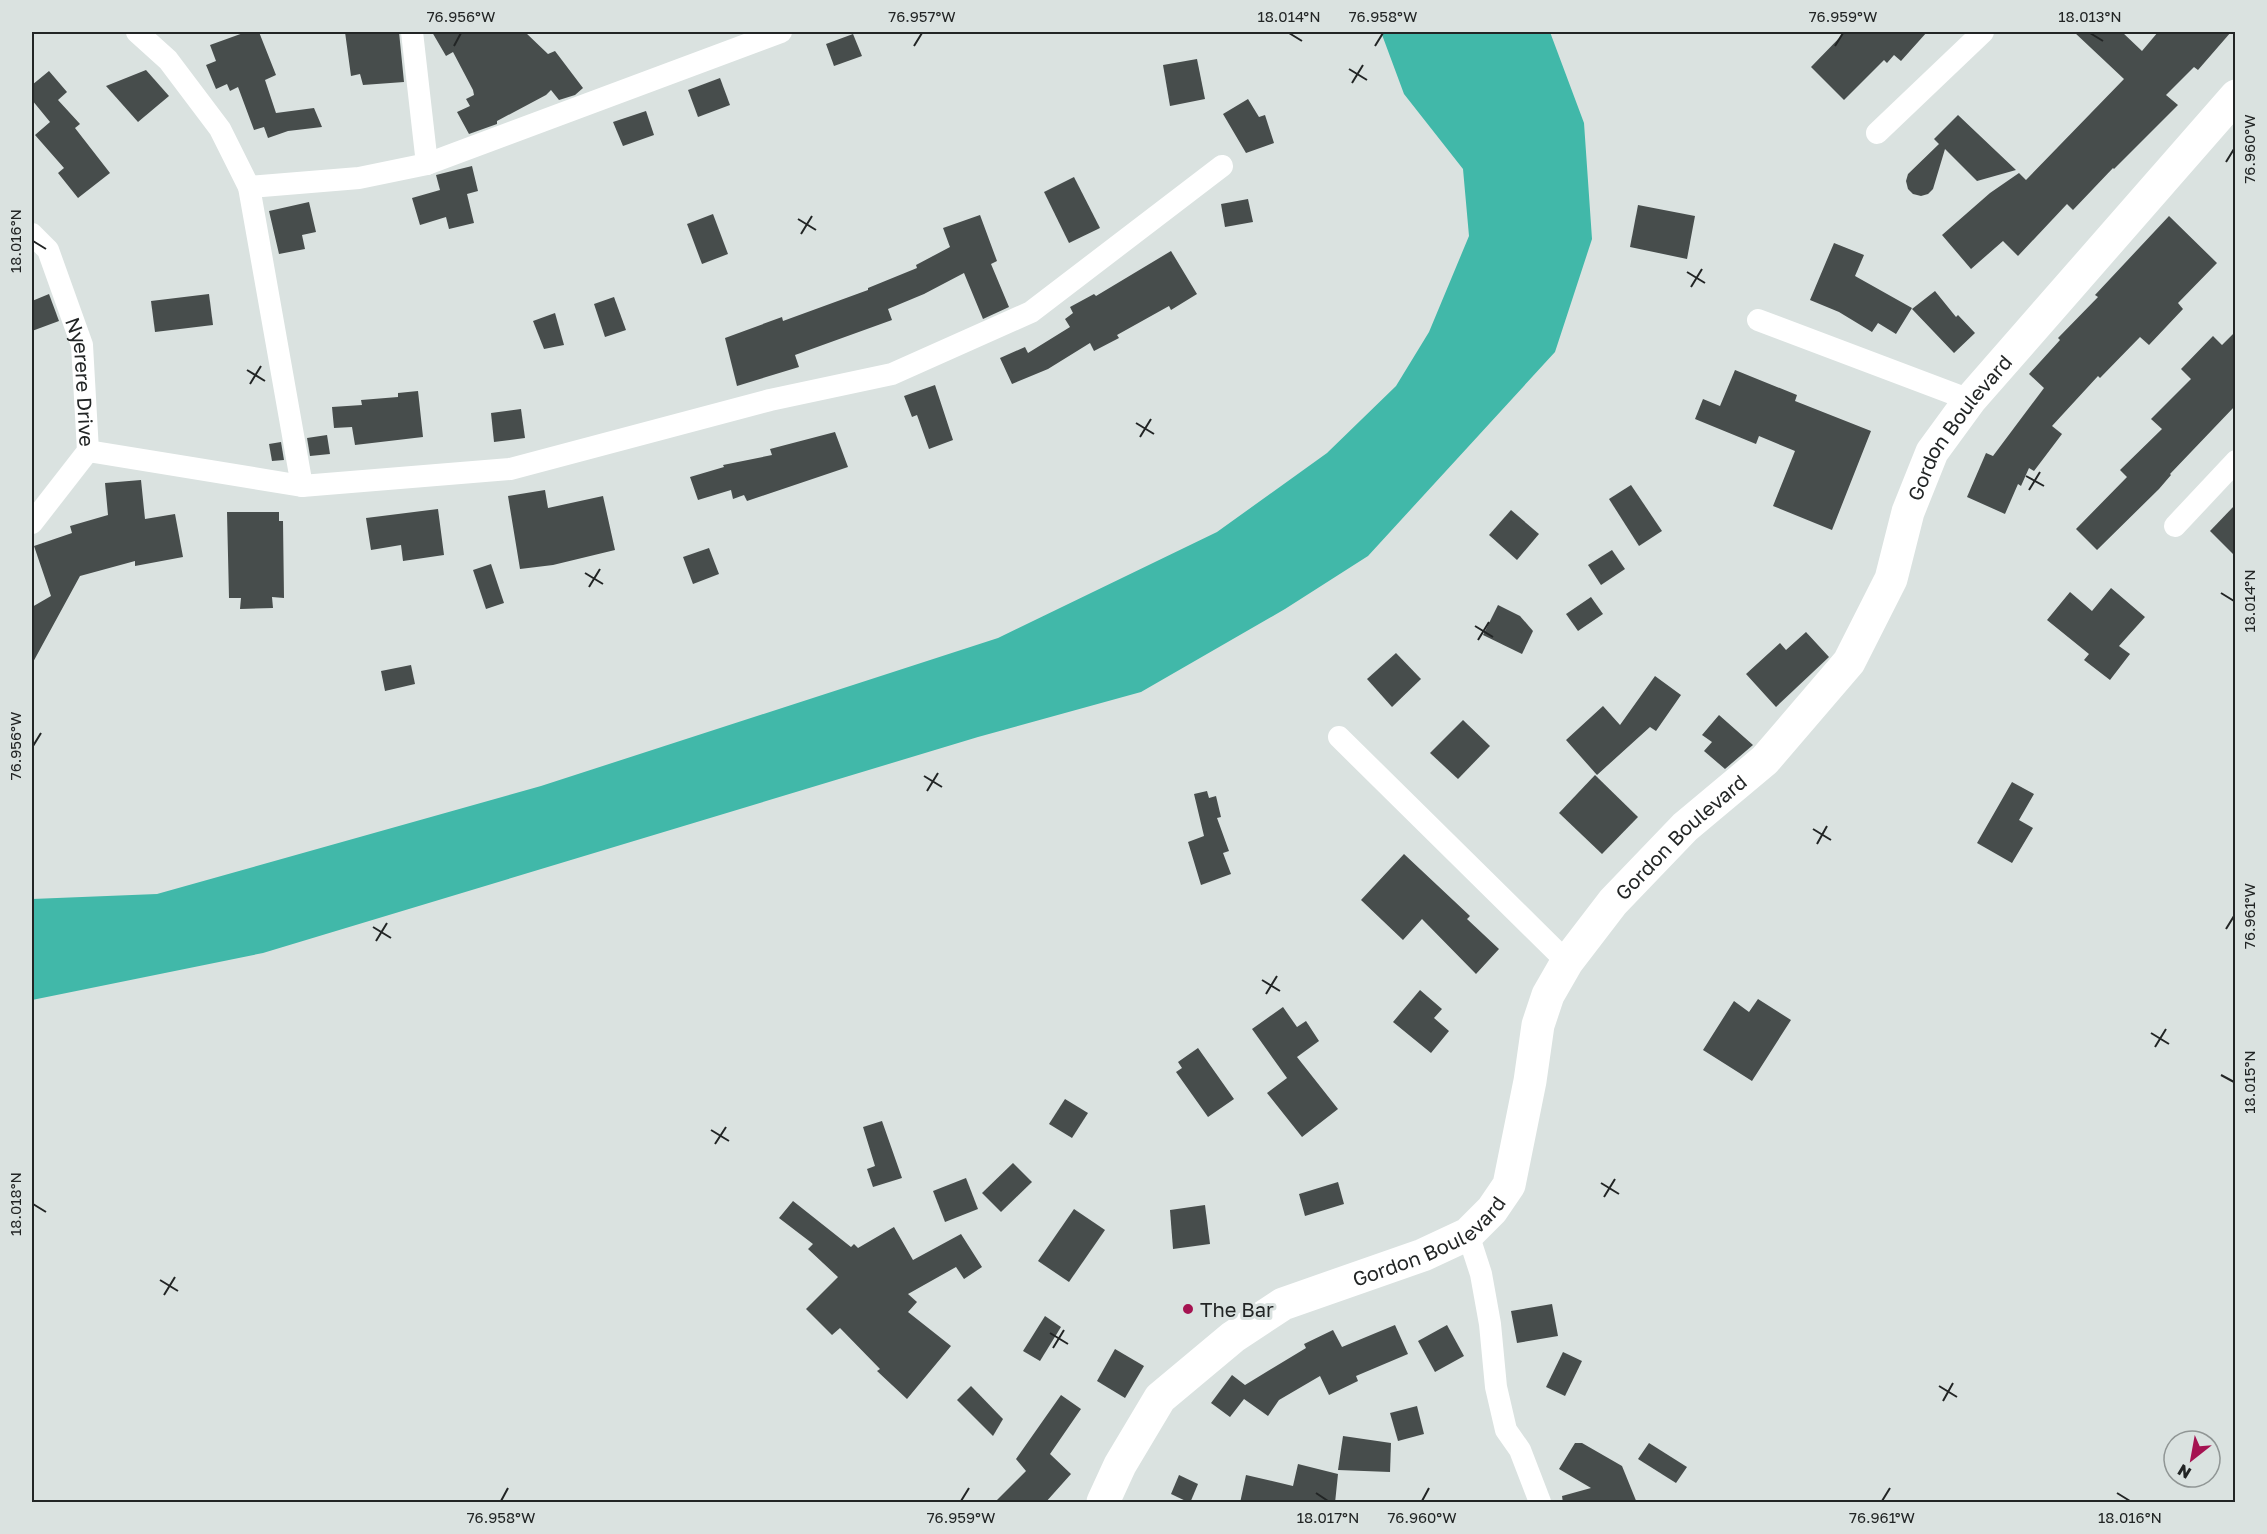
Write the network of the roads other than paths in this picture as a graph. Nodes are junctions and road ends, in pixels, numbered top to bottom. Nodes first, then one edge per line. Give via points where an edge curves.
1 (137, 32) edge
2 (412, 32) edge
3 (781, 32) edge
4 (1983, 32) edge
5 (2235, 96) edge
6 (1877, 133) dead end
7 (427, 164) junction
8 (1222, 166) dead end
9 (249, 187) junction
10 (32, 234) edge
11 (1758, 320) dead end
12 (1970, 400) junction
13 (88, 450) junction
14 (2235, 461) edge
15 (302, 486) junction
16 (32, 523) edge
17 (2175, 526) dead end
18 (1339, 737) dead end
19 (1567, 962) junction
20 (1468, 1234) junction
21 (1103, 1503) edge
22 (1540, 1503) edge

1 - 9 street via 168,60 220,129
2 - 7 street
3 - 7 street
4 - 6 street
5 - 12 street, Gordon Boulevard
7 - 9 street via 359,178
8 - 15 street via 1031,312 892,374 770,400 510,469
9 - 15 street
10 - 13 street, Nyerere Drive via 48,250 82,345
11 - 12 street
12 - 19 street, Gordon Boulevard via 1932,452 1908,512 1891,579 1849,662 1765,760 1685,827 1613,902
13 - 15 street
13 - 16 street, Nyerere Drive
14 - 17 street
18 - 19 street
19 - 20 street, Gordon Boulevard via 1548,995 1538,1025 1509,1185 1492,1210
20 - 21 street, Gordon Boulevard via 1423,1255 1283,1304 1233,1337 1160,1398 1120,1465
20 - 22 street via 1481,1274 1496,1387 1506,1430 1520,1450

